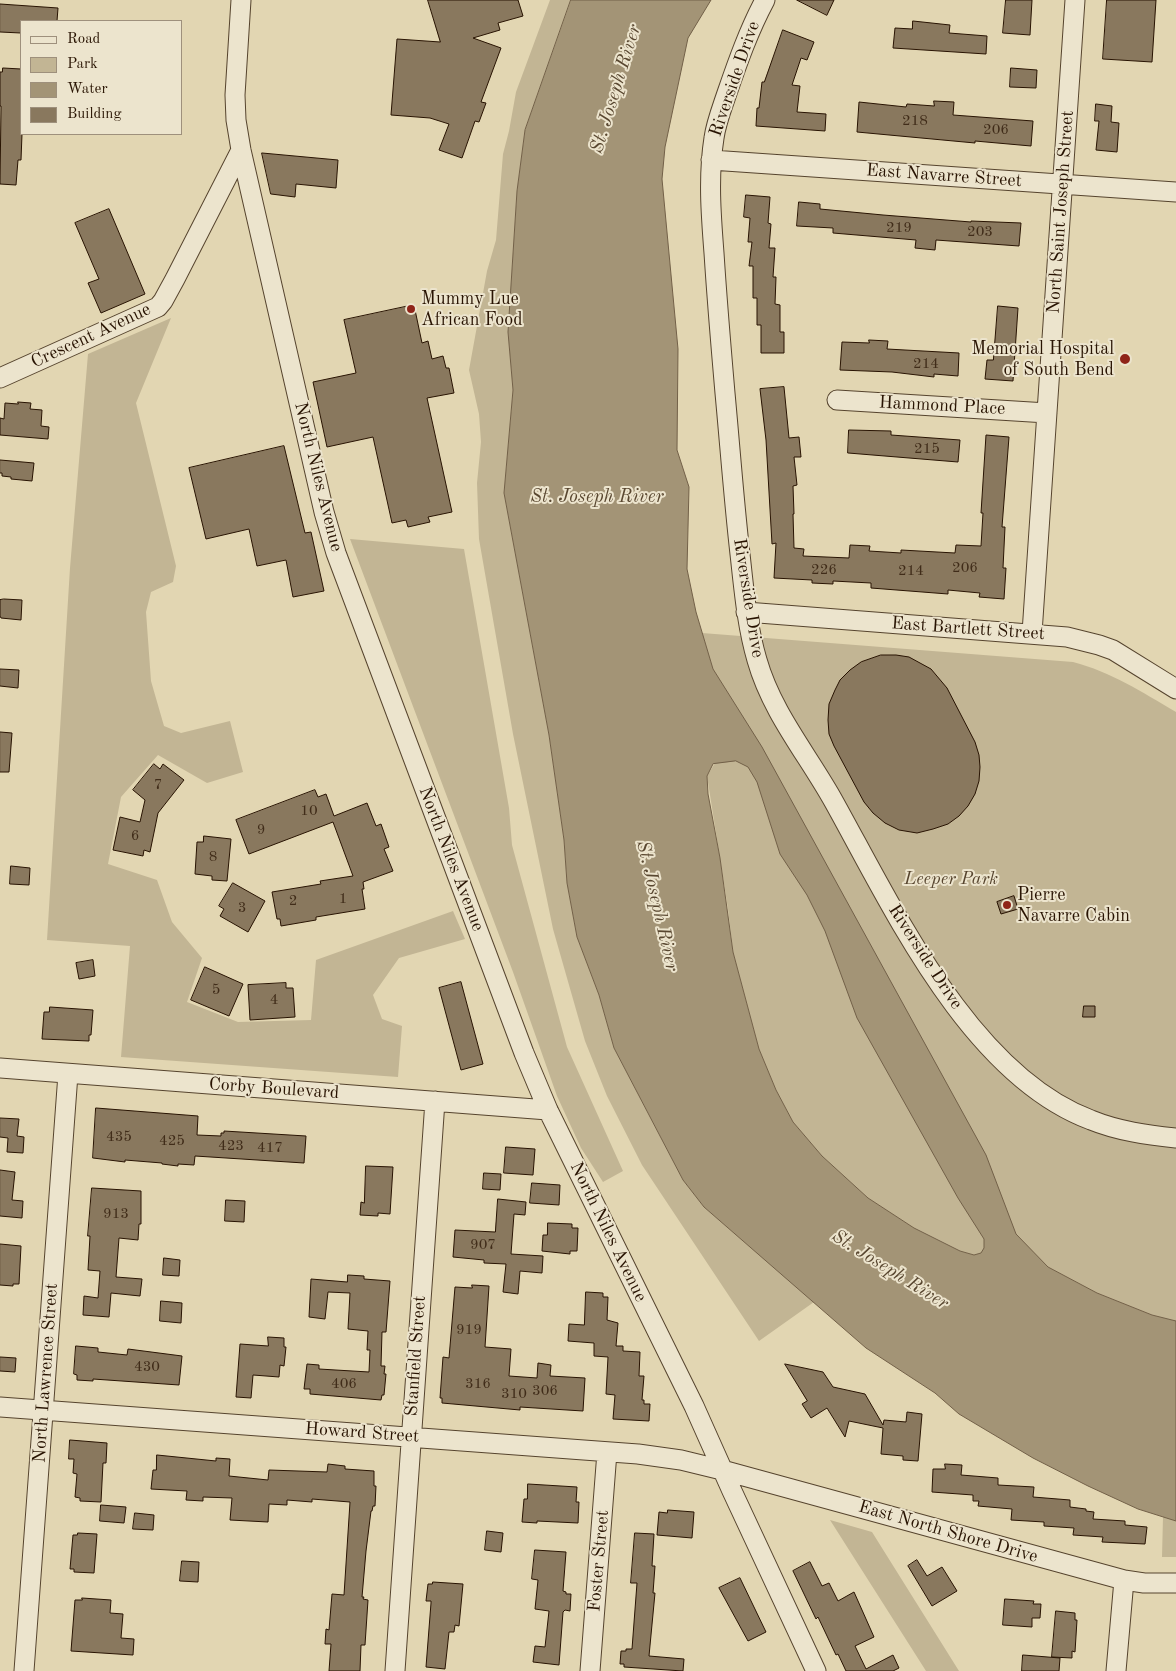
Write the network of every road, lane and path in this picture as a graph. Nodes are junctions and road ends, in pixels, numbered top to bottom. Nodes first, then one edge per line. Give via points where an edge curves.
1 (242, 0) edge
2 (765, 0) edge
3 (1075, 0) edge
4 (241, 150) junction
5 (711, 160) junction
6 (1063, 185) junction
7 (1176, 192) edge
8 (0, 378) edge
9 (837, 400) dead end
10 (1047, 413) junction
11 (746, 612) junction
12 (1032, 633) junction
13 (1176, 690) edge
14 (0, 1068) edge
15 (68, 1074) junction
16 (435, 1101) junction
17 (548, 1110) junction
18 (1176, 1138) edge
19 (0, 1407) edge
20 (43, 1410) junction
21 (411, 1438) junction
22 (607, 1452) junction
23 (722, 1470) junction
24 (1124, 1580) junction
25 (1176, 1583) edge
26 (24, 1671) edge
27 (394, 1671) edge
28 (590, 1671) edge
29 (816, 1671) edge
30 (1116, 1671) edge

1 - 4 street, North Niles Avenue via 235,95
2 - 5 street, Riverside Drive via 740,55 717,127
3 - 6 street, North Saint Joseph Street
4 - 8 street, Crescent Avenue via 158,307
4 - 17 street, North Niles Avenue via 336,553
5 - 6 street, East Navarre Street
5 - 11 street, Riverside Drive via 710,205
6 - 7 street, East Navarre Street
6 - 10 street, North Saint Joseph Street
9 - 10 street, Hammond Place
10 - 12 street, North Saint Joseph Street
11 - 12 street, East Bartlett Street
11 - 18 street, Riverside Drive via 758,665 783,719 826,788 909,938 978,1035 1031,1086 1058,1105 1088,1120 1119,1130
12 - 13 street, East Bartlett Street via 1076,639 1113,650
14 - 15 street, Corby Boulevard
15 - 16 street, Corby Boulevard
15 - 20 street, North Lawrence Street
16 - 17 street, Corby Boulevard
16 - 21 street, Stanfield Street
17 - 23 street, North Niles Avenue via 694,1406
19 - 20 street, Howard Street
20 - 21 street, Howard Street
20 - 26 street, North Lawrence Street
21 - 22 street, Howard Street
21 - 27 street, Stanfield Street
22 - 23 street, Howard Street via 681,1460
22 - 28 street, Foster Street
23 - 24 street, East North Shore Drive
23 - 29 street, North Niles Avenue
24 - 25 street, East North Shore Drive
24 - 30 street

